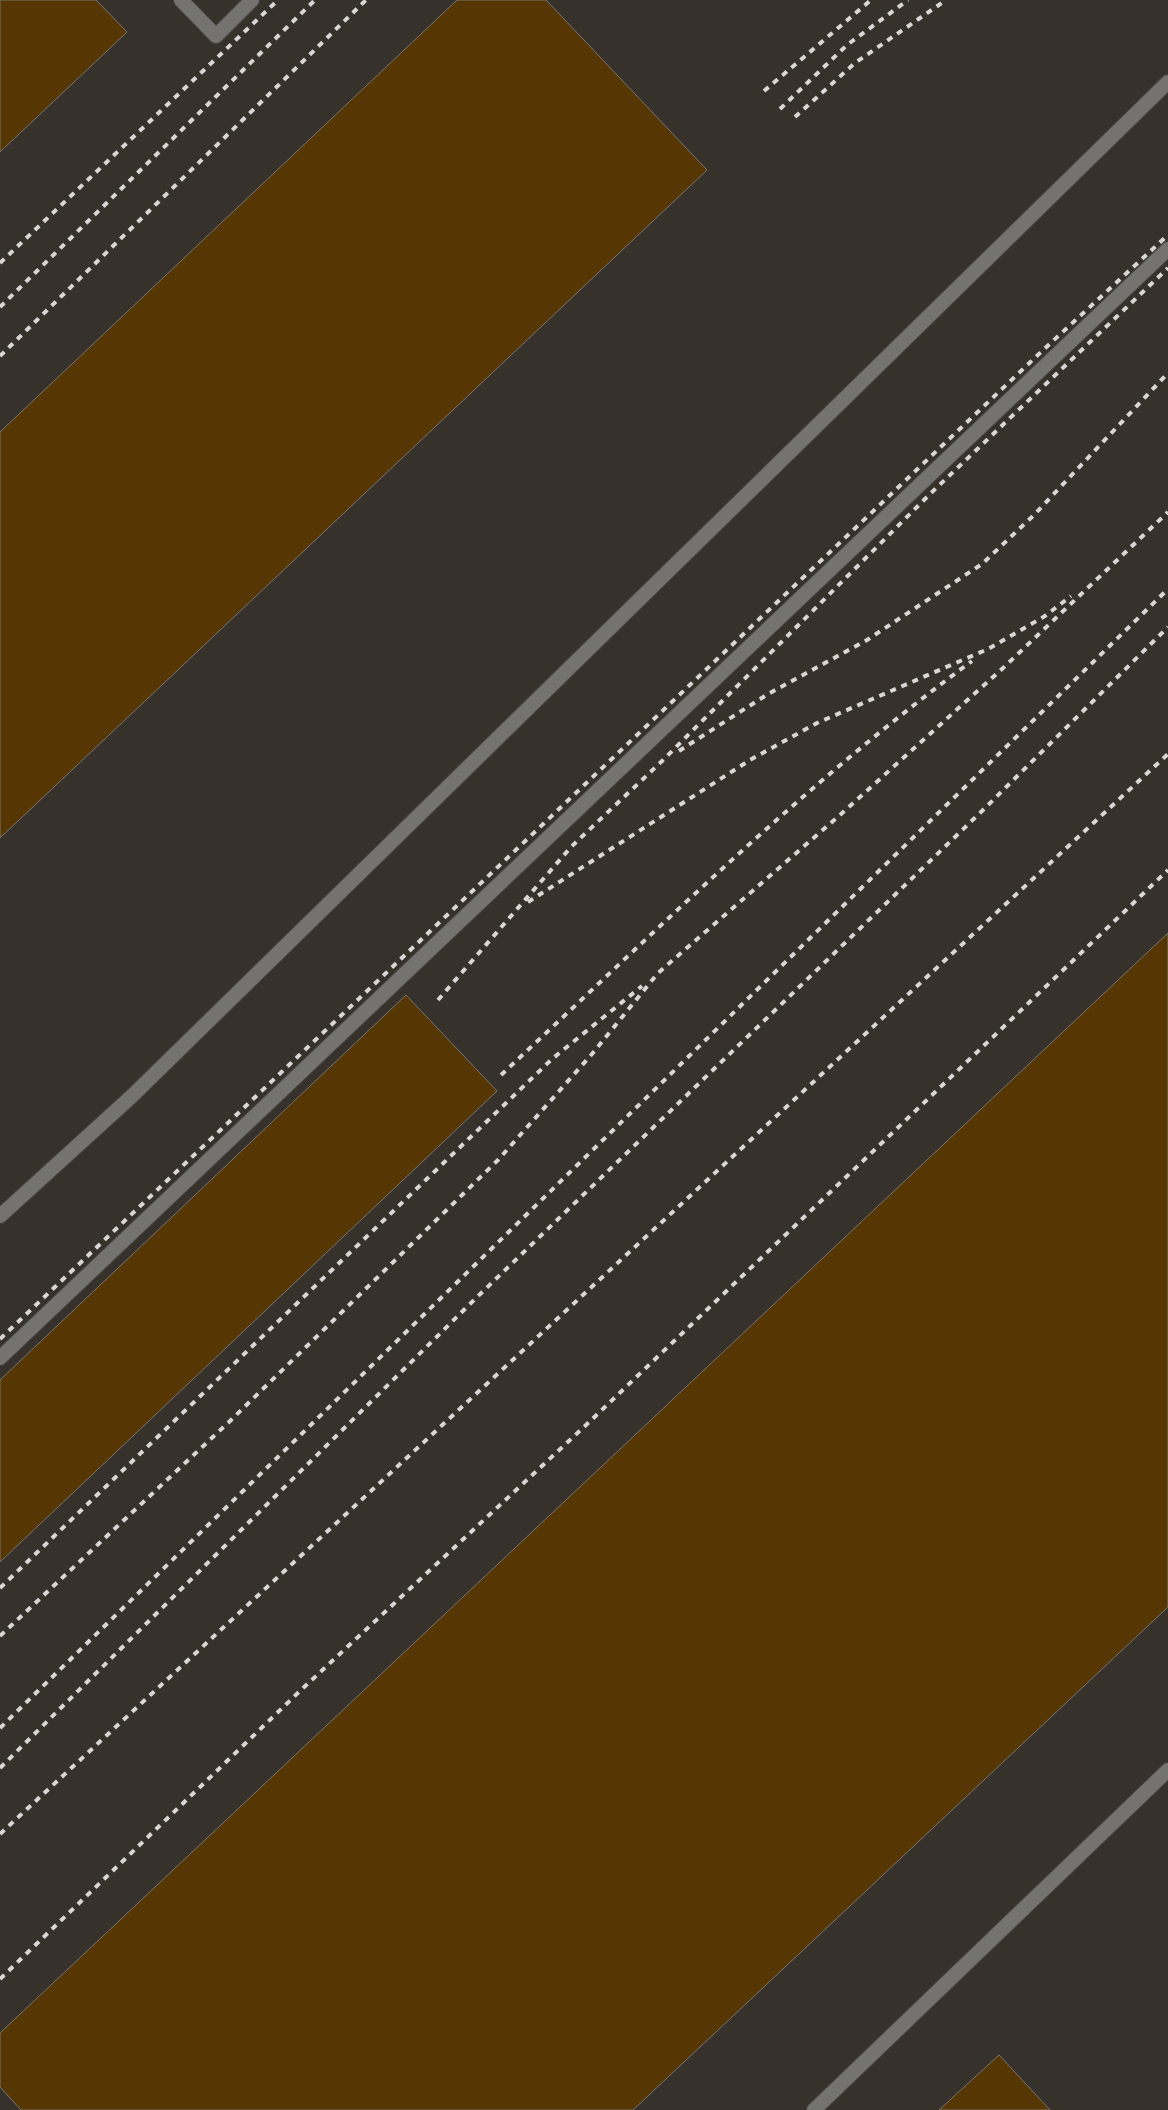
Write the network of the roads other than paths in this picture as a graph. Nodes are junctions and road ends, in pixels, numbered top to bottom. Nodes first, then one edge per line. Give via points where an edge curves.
1 (181, 0) edge
2 (252, 0) edge
3 (1168, 82) edge
4 (1168, 249) edge
5 (0, 1216) edge
6 (0, 1358) edge
7 (1168, 1770) edge
8 (814, 2110) edge

1 - 2 lane via 216,36
3 - 5 lane via 132,1096
4 - 6 lane
7 - 8 lane

